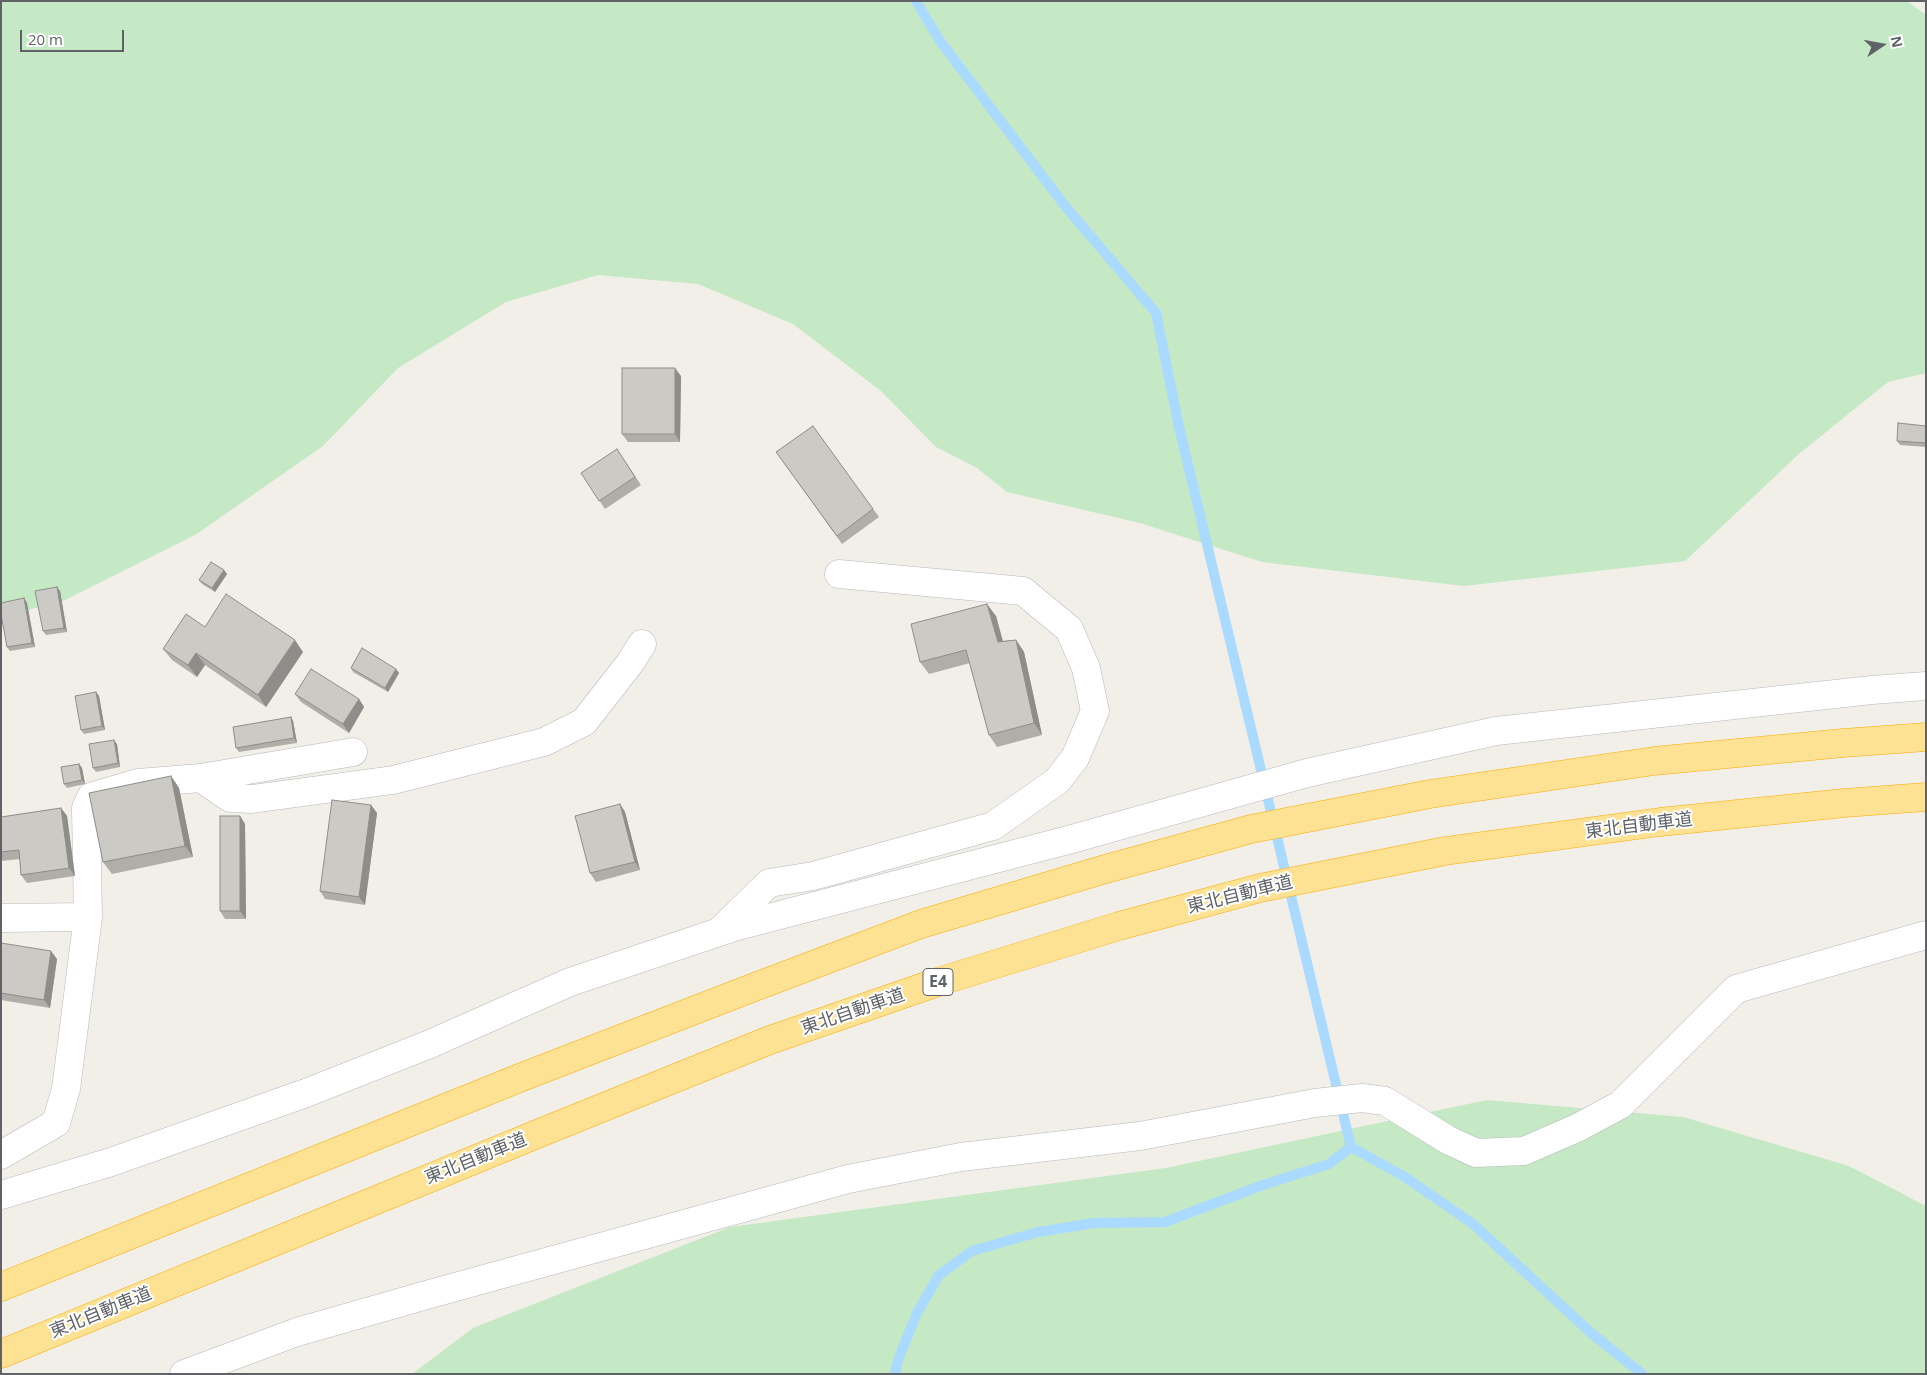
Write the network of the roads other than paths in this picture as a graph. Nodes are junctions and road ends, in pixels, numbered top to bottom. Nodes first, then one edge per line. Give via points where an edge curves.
1 (839, 574) dead end
2 (642, 644) dead end
3 (1926, 686) edge
4 (1926, 737) edge
5 (353, 752) dead end
6 (201, 778) junction
7 (1926, 797) edge
8 (88, 917) junction
9 (1, 918) edge
10 (718, 933) junction
11 (1926, 935) edge
12 (1, 1155) edge
13 (1, 1195) edge
14 (1, 1287) edge
15 (1, 1354) edge
16 (184, 1374) edge

1 - 10 street via 1023,591 1069,629 1086,668 1095,711 1075,758 1057,781 994,826 813,876 769,883
2 - 6 street via 584,722 544,742 393,780 252,799 230,798
3 - 10 street via 1496,731 1307,773
4 - 14 highway via 1654,761 1430,794 1251,829 1102,870 922,924 770,981
5 - 6 street
6 - 8 street via 138,783 91,797 86,808
7 - 15 highway, 東北自動車道 / E4 via 1660,822 1444,851 1260,888 1120,926 770,1040
8 - 9 street
8 - 12 street via 66,1089 56,1122
10 - 13 street via 570,982 430,1044 306,1093 111,1162
11 - 16 street via 1736,989 1620,1105 1524,1151 1476,1153 1448,1140 1385,1101 1362,1098 1315,1103 1140,1136 961,1156 848,1179 420,1297 297,1332

